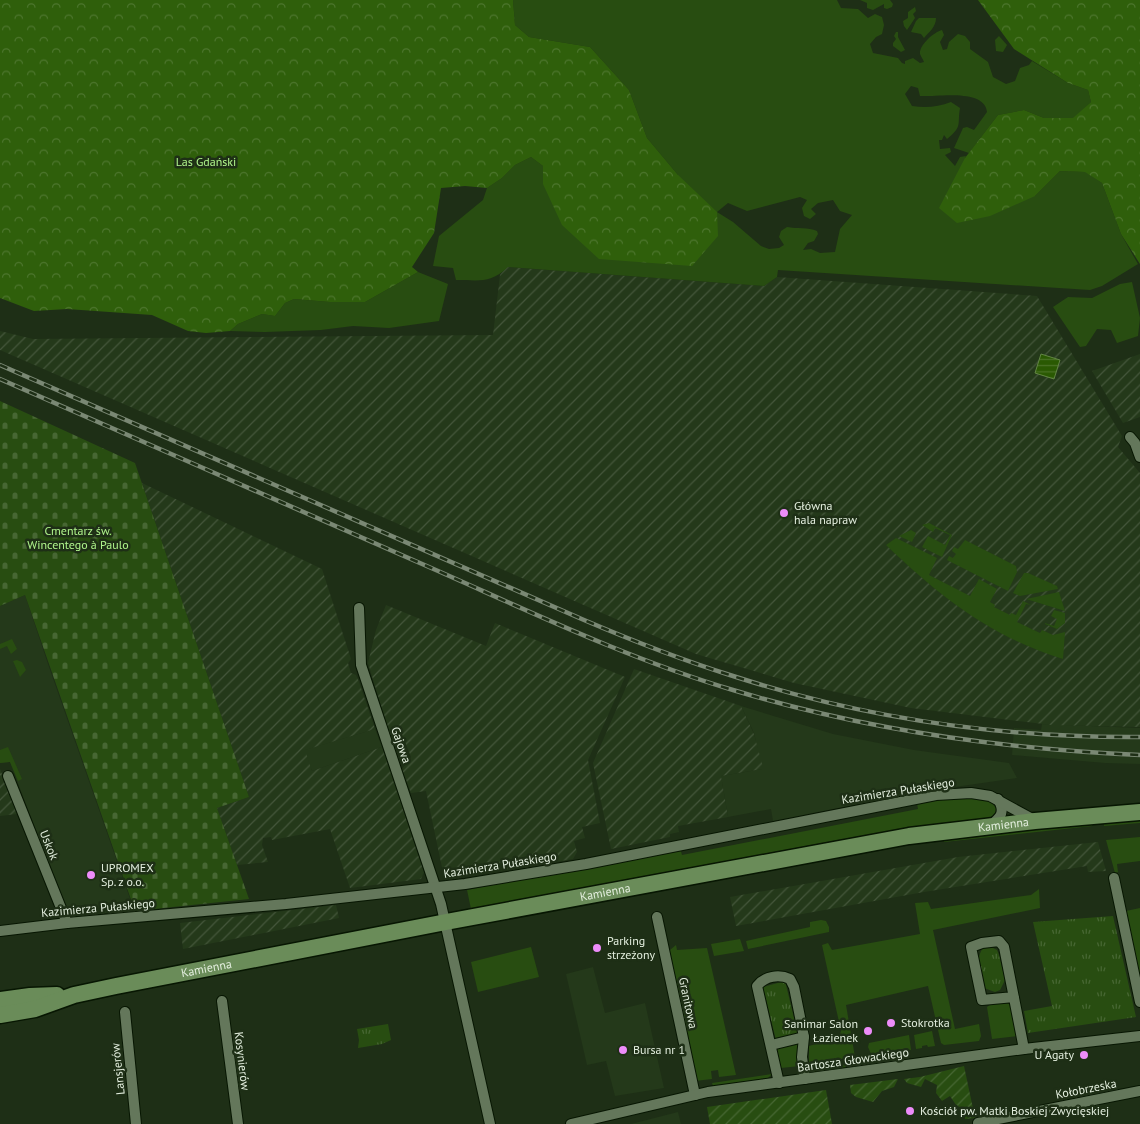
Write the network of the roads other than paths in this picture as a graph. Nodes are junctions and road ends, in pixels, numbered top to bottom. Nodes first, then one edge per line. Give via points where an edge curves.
1 (1130, 437) dead end
2 (1140, 457) edge
3 (359, 608) dead end
4 (8, 776) dead end
5 (998, 799) junction
6 (1140, 812) edge
7 (1035, 821) junction
8 (990, 826) junction
9 (1114, 878) dead end
10 (437, 888) junction
11 (657, 917) dead end
12 (446, 922) junction
13 (66, 923) junction
14 (0, 931) edge
15 (74, 995) junction
16 (1014, 997) junction
17 (0, 1000) edge
18 (222, 1001) dead end
19 (1140, 1002) edge
20 (125, 1012) dead end
21 (0, 1016) edge
22 (1140, 1036) edge
23 (804, 1037) junction
24 (770, 1045) junction
25 (1024, 1048) junction
26 (805, 1079) junction
27 (779, 1083) junction
28 (1140, 1091) edge
29 (695, 1095) junction
30 (978, 1123) dead end
31 (136, 1124) edge
32 (238, 1124) edge
33 (490, 1124) edge
34 (571, 1124) edge

1 - 2 street
3 - 10 street, Gajowa via 361,665
4 - 13 street, Uskok
5 - 7 street, Kazimierza Pułaskiego
5 - 8 street via 1002,812
5 - 10 street, Kazimierza Pułaskiego via 980,793 936,795 586,864
6 - 7 main road, Kamienna
7 - 8 main road, Kamienna
8 - 12 main road, Kamienna via 909,836
9 - 19 street
10 - 12 street, Gajowa
10 - 13 street, Kazimierza Pułaskiego
11 - 29 street, Granitowa
12 - 15 main road, Kamienna
12 - 33 street
13 - 14 street, Kazimierza Pułaskiego
15 - 17 main road, Kamienna
15 - 21 main road, Kamienna via 35,1009
16 - 16 street via 1004,947 999,941 971,948 982,1000
16 - 25 street
18 - 32 street, Kosynierów
20 - 31 street, Lansjerów
22 - 25 street, Bartosza Głowackiego
23 - 24 street
23 - 24 street via 790,979 773,977 757,986
23 - 26 street
24 - 27 street
25 - 26 street, Bartosza Głowackiego
26 - 27 street, Bartosza Głowackiego
27 - 29 street, Bartosza Głowackiego
28 - 30 street, Kołobrzeska
29 - 34 street, Bartosza Głowackiego

